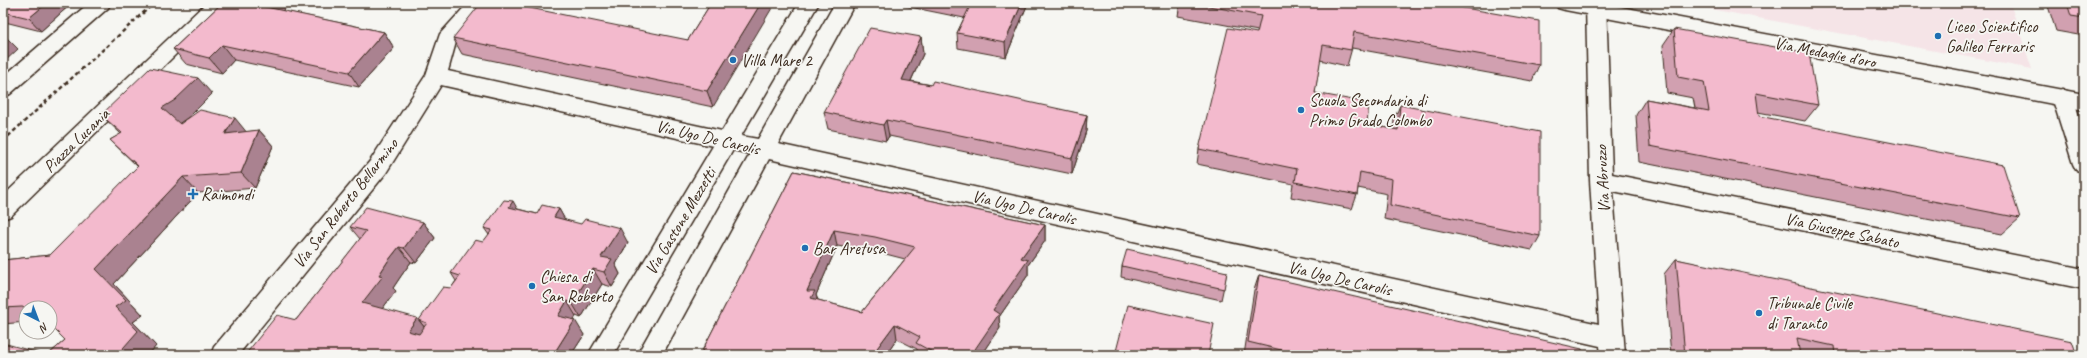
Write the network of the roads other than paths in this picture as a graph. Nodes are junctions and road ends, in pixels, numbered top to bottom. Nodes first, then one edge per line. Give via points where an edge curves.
1 (101, 3) edge
2 (218, 3) edge
3 (478, 3) edge
4 (809, 3) edge
5 (845, 3) edge
6 (1565, 3) edge
7 (1596, 6) edge
8 (436, 76) junction
9 (3, 89) edge
10 (2062, 97) junction
11 (2084, 102) edge
12 (728, 142) junction
13 (763, 149) junction
14 (2084, 164) edge
15 (1601, 180) junction
16 (3, 210) edge
17 (2084, 279) edge
18 (1612, 347) edge
19 (223, 355) edge
20 (600, 355) edge
21 (649, 355) edge

1 - 9 street
2 - 16 street, Piazza Lucania
3 - 8 street, Via San Roberto Bellarmino via 446,39
4 - 12 street, Via Gastone Mezzetti
5 - 13 street
6 - 7 street, Via Medaglie d'oro
7 - 10 street, Via Medaglie d'oro
7 - 15 street, Via Abruzzo
8 - 12 street, Via Ugo De Carolis
8 - 19 street, Via San Roberto Bellarmino via 378,167
10 - 11 street, Via Medaglie d'oro
10 - 14 street
12 - 13 street, Via Ugo De Carolis
12 - 20 street, Via Gastone Mezzetti
13 - 18 street, Via Ugo De Carolis
13 - 21 street
15 - 17 street, Via Giuseppe Sabato
15 - 18 street, Via Abruzzo

